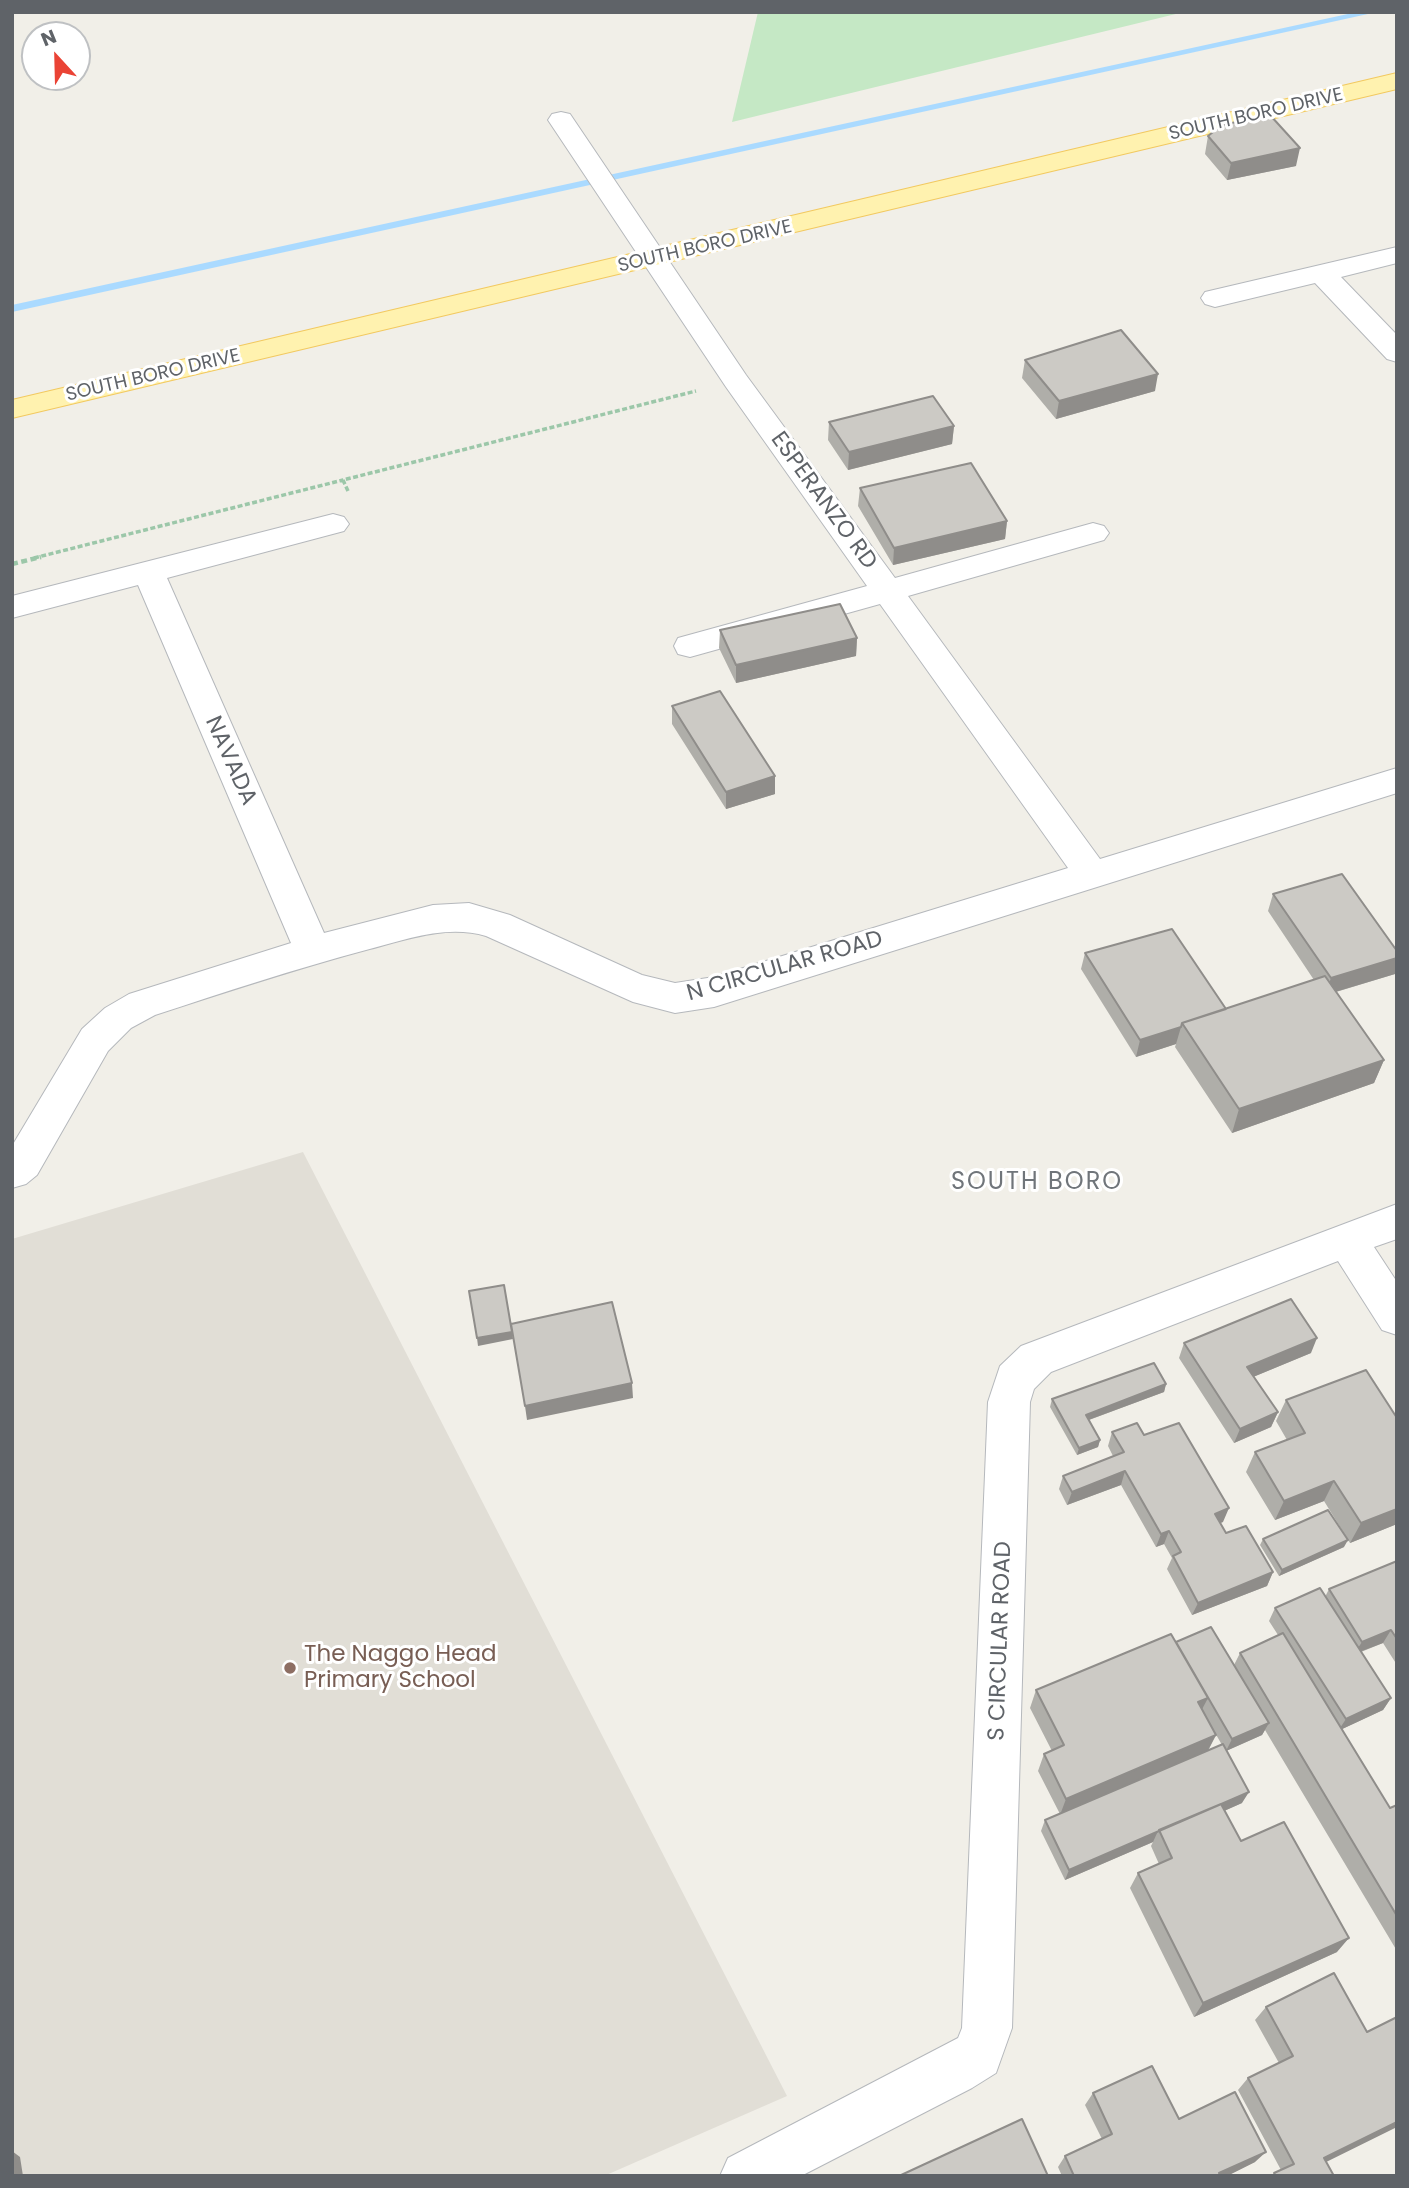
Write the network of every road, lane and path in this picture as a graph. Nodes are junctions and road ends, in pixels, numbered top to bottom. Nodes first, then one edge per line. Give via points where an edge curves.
1 (1397, 81) edge
2 (561, 120) dead end
3 (1397, 255) edge
4 (655, 259) junction
5 (1322, 273) junction
6 (1215, 298) dead end
7 (1397, 353) edge
8 (736, 381) junction
9 (12, 409) edge
10 (343, 481) junction
11 (333, 524) joint
12 (1093, 533) dead end
13 (12, 564) edge
14 (148, 572) junction
15 (888, 591) junction
16 (12, 607) edge
17 (690, 646) dead end
18 (1397, 780) edge
19 (1093, 876) junction
20 (313, 950) junction
21 (12, 1172) edge
22 (1397, 1221) edge
23 (1346, 1239) junction
24 (1397, 1317) edge
25 (772, 2170) edge

1 - 4 main road, SOUTH BORO DRIVE
2 - 4 street, ESPERANZO RD
3 - 5 street
4 - 8 street, ESPERANZO RD
4 - 9 main road, SOUTH BORO DRIVE
5 - 6 street
5 - 7 street
8 - 10 path
8 - 15 street, ESPERANZO RD
10 - 11 path via 361,517
10 - 13 path
11 - 14 street
12 - 15 street
14 - 16 street
14 - 20 street, NAVADA
15 - 17 street
15 - 19 street, ESPERANZO RD
18 - 19 street, N CIRCULAR ROAD
19 - 20 street, N CIRCULAR ROAD via 714,992 675,998 632,986 497,925 469,917 433,919
20 - 21 street, N CIRCULAR ROAD via 142,1004 118,1018 95,1040 23,1163
22 - 23 street, S CIRCULAR ROAD
23 - 24 street
23 - 25 street, S CIRCULAR ROAD via 1036,1359 1015,1379 1009,1402 987,2028 978,2055

